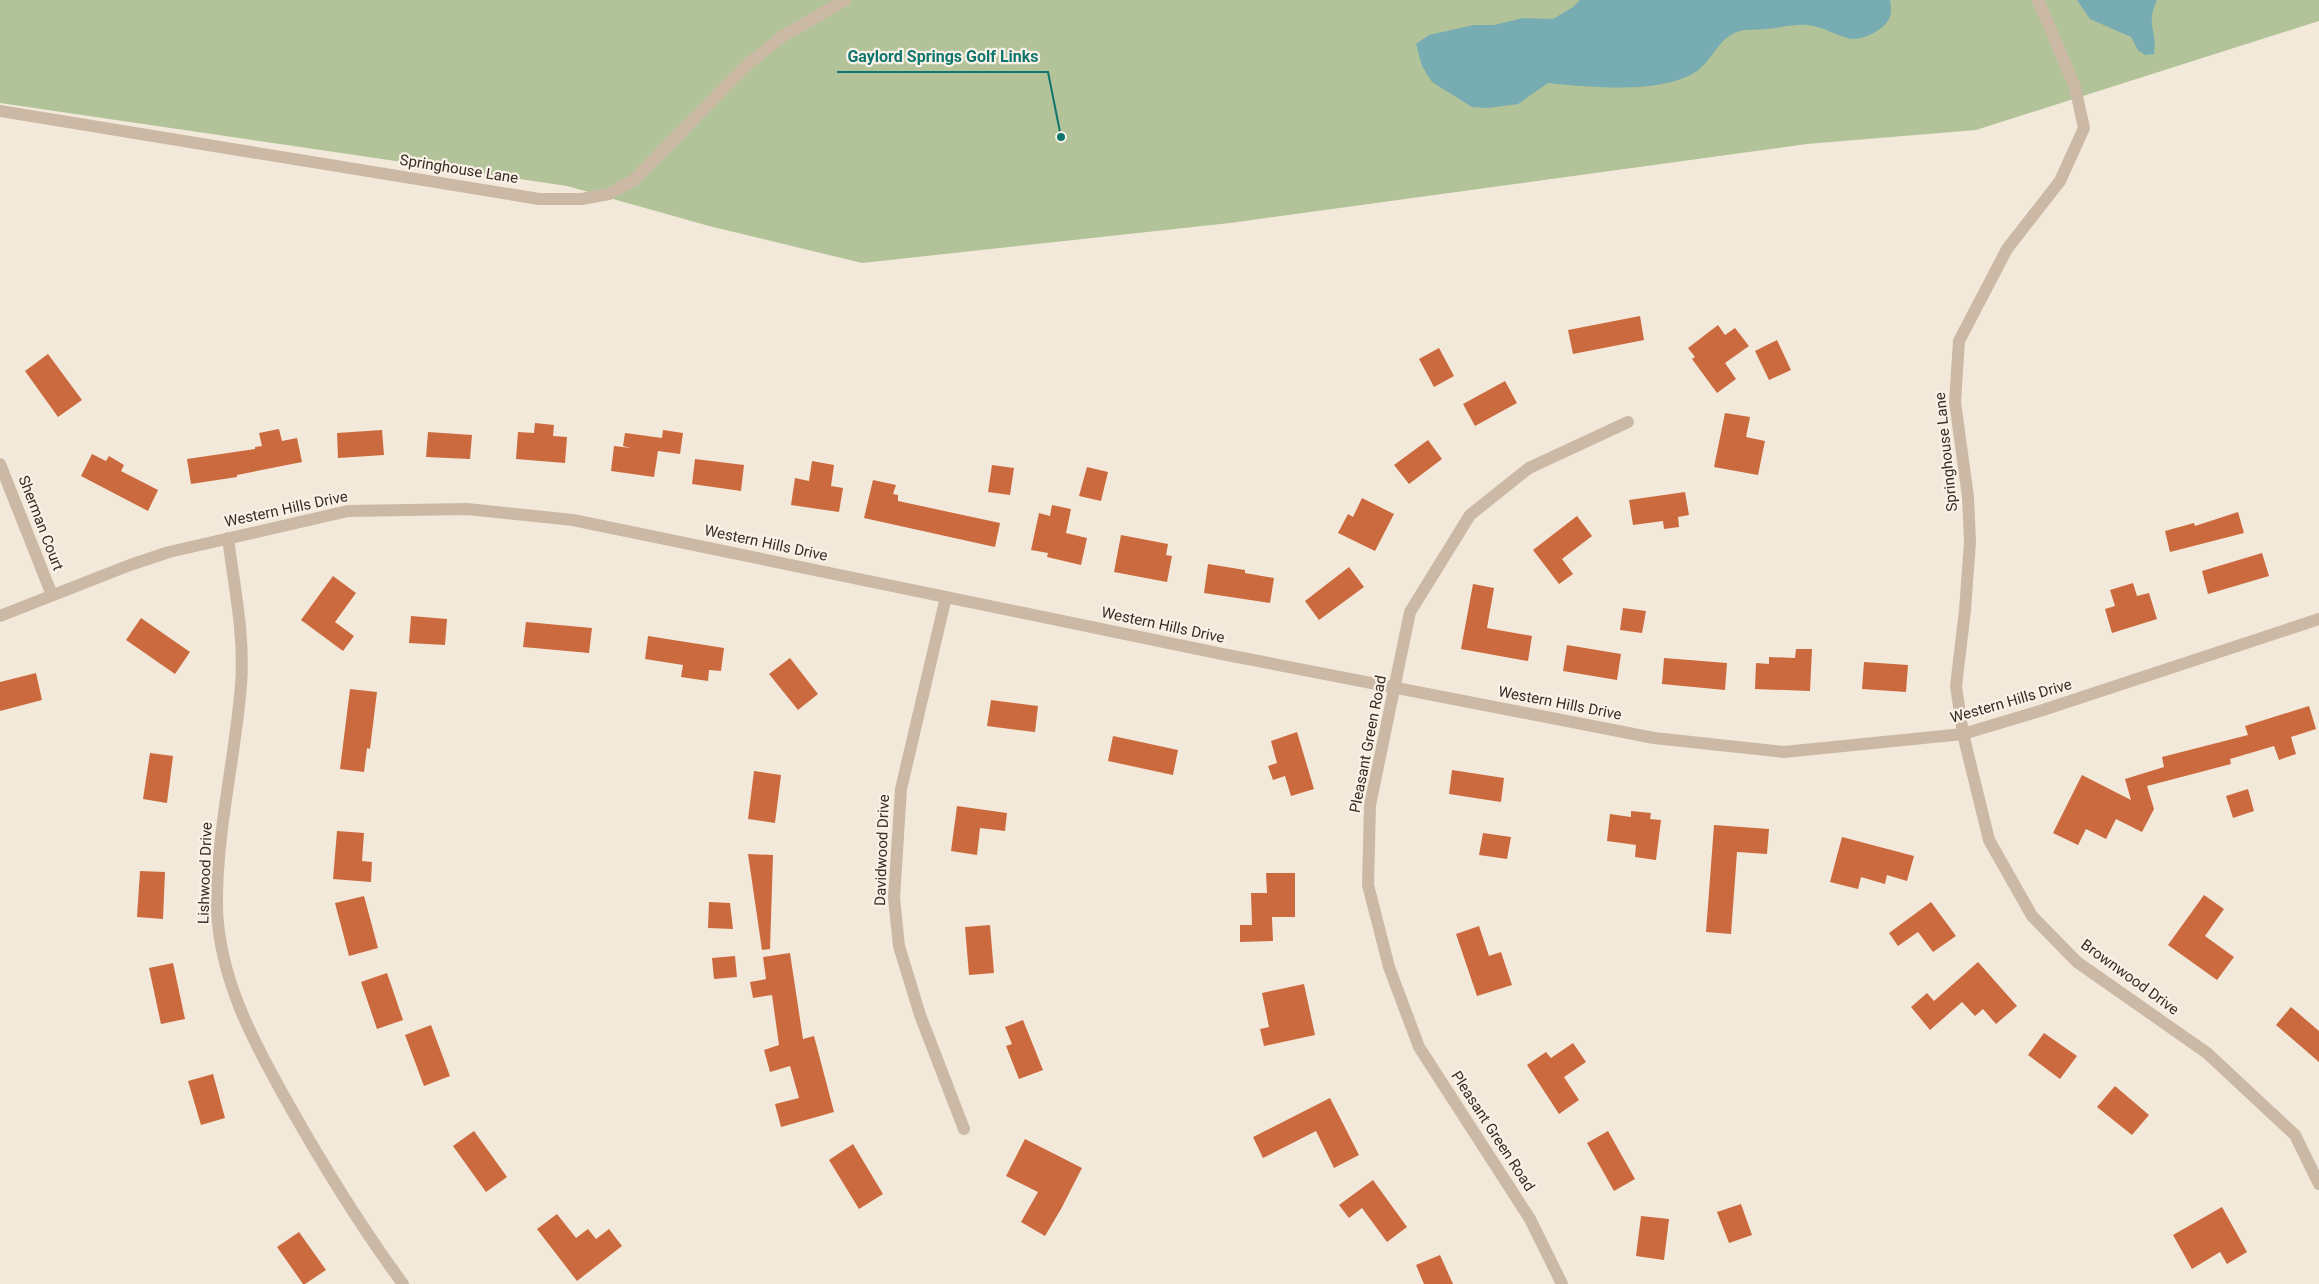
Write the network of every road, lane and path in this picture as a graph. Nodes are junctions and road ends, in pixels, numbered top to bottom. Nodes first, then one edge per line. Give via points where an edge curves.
1 (845, 0) edge
2 (2038, 0) edge
3 (0, 111) edge
4 (1628, 422) dead end
5 (0, 464) edge
6 (228, 538) junction
7 (52, 595) junction
8 (946, 597) junction
9 (0, 616) edge
10 (2319, 619) edge
11 (1395, 687) junction
12 (1964, 734) junction
13 (964, 1129) dead end
14 (2319, 1184) edge
15 (403, 1284) edge
16 (1562, 1284) edge

1 - 3 street, Springhouse Lane via 783,36 748,64 634,180 609,194 582,199 539,198
2 - 12 street, Springhouse Lane via 2060,46 2075,88 2084,128 2060,181 2007,249 1958,341 1955,402 1968,497 1970,542 1956,686
4 - 11 street, Pleasant Green Road via 1529,468 1470,515 1410,612
5 - 7 street, Sherman Court
6 - 7 street, Western Hills Drive via 130,565
6 - 8 street, Western Hills Drive via 348,511 468,510 573,520
6 - 15 street, Lishwood Drive via 242,657 238,717 220,841 217,908 220,938 235,997 276,1082 352,1212
7 - 9 street, Western Hills Drive
8 - 11 street, Western Hills Drive
8 - 13 street, Davidwood Drive via 901,789 894,898 899,946 920,1015
10 - 12 street, Western Hills Drive
11 - 12 street, Western Hills Drive via 1654,738 1784,752
11 - 16 street, Pleasant Green Road via 1370,805 1368,885 1390,967 1419,1047 1530,1219
12 - 14 street, Brownwood Drive via 1988,840 2032,916 2077,962 2207,1053 2295,1135

